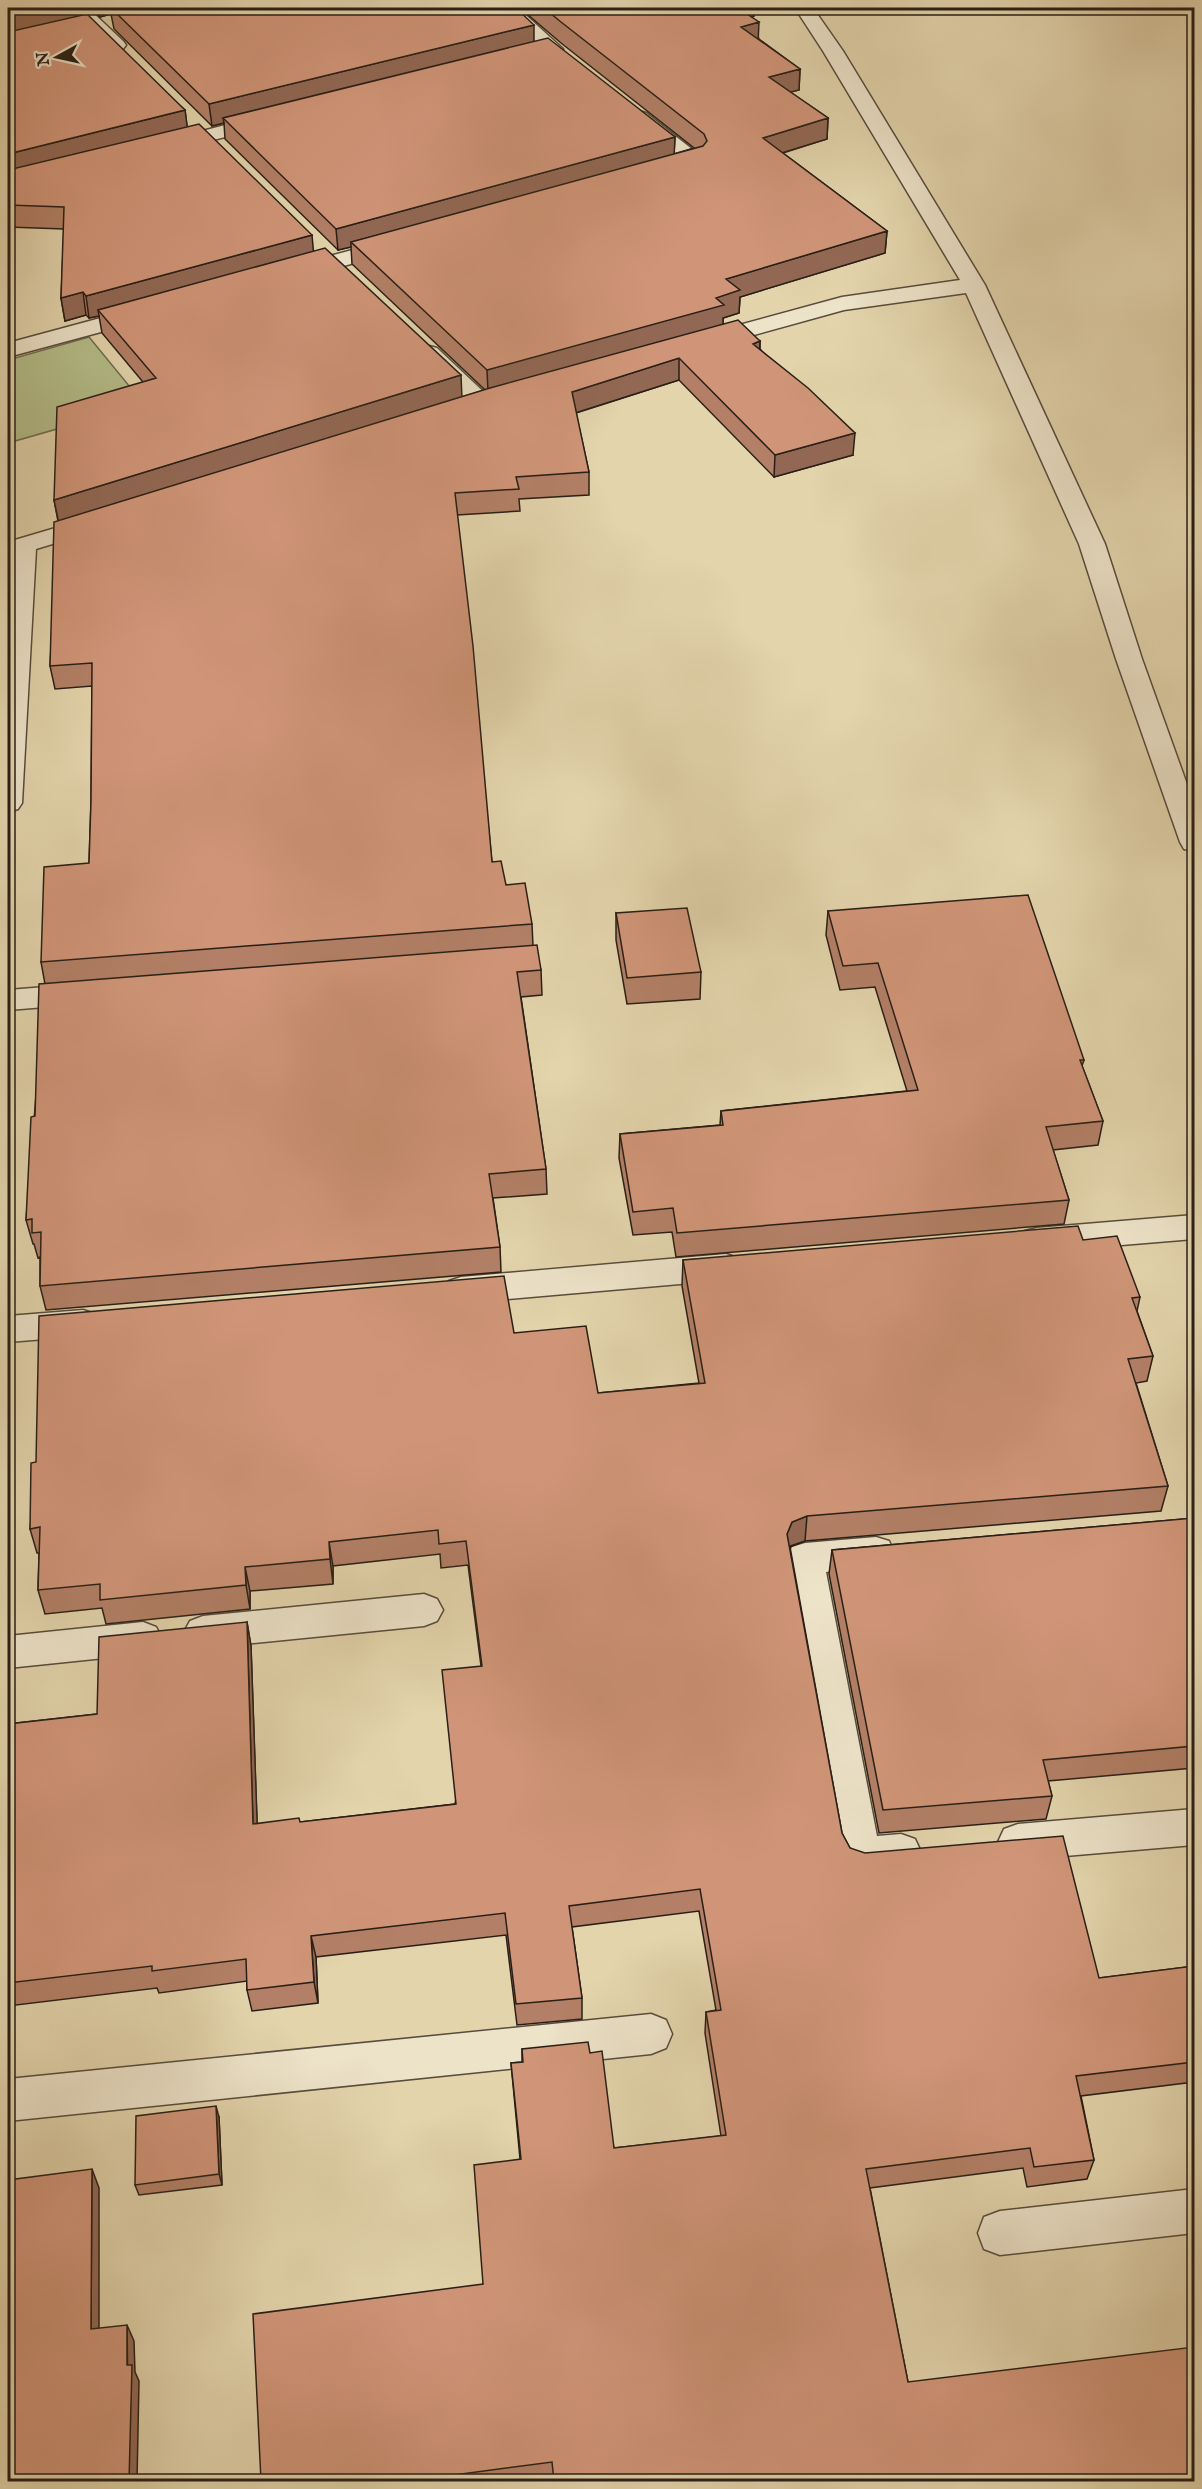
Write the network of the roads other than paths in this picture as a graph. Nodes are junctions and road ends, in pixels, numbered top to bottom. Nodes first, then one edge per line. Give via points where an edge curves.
1 (78, 8) edge
2 (507, 8) edge
3 (804, 8) edge
4 (117, 20) edge
5 (95, 25) junction
6 (74, 30) edge
7 (553, 49) junction
8 (127, 57) edge
9 (507, 60) edge
10 (570, 63) edge
11 (624, 105) edge
12 (288, 116) edge
13 (191, 120) dead end
14 (207, 136) junction
15 (152, 149) edge
16 (224, 153) edge
17 (650, 174) edge
18 (413, 240) edge
19 (317, 245) dead end
20 (334, 262) junction
21 (278, 277) edge
22 (350, 278) edge
23 (974, 285) junction
24 (165, 307) edge
25 (416, 340) edge
26 (684, 347) edge
27 (8, 350) edge
28 (459, 410) edge
29 (116, 517) edge
30 (16, 548) edge
31 (8, 803) edge
32 (1194, 842) edge
33 (113, 992) edge
34 (8, 1000) edge
35 (1194, 1227) edge
36 (1005, 1243) edge
37 (755, 1264) edge
38 (435, 1292) edge
39 (114, 1320) edge
40 (8, 1329) edge
41 (911, 1549) edge
42 (424, 1610) dead end
43 (8, 1652) edge
44 (1194, 1827) edge
45 (980, 1845) edge
46 (933, 1849) edge
47 (651, 2034) dead end
48 (8, 2100) edge
49 (1194, 2211) edge
50 (1000, 2233) dead end

1 - 5 street
2 - 7 street
3 - 23 street
4 - 5 street
5 - 6 street
5 - 8 street
7 - 9 street
7 - 10 street
11 - 17 street via 695,161
12 - 14 street
13 - 14 street
14 - 15 street
14 - 16 street
18 - 20 street
19 - 20 street
20 - 21 street
20 - 22 street
23 - 26 street via 842,304
23 - 32 street via 1092,543
24 - 27 street
25 - 28 street via 493,400
29 - 30 street
30 - 31 street
33 - 34 street
35 - 36 street
37 - 38 street
39 - 40 street
41 - 46 street via 805,1558 861,1855
42 - 43 street
44 - 45 street
47 - 48 street
49 - 50 street

